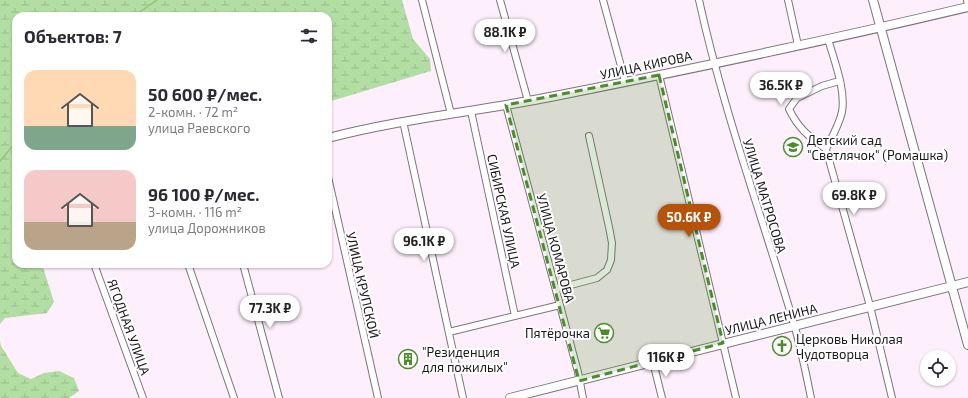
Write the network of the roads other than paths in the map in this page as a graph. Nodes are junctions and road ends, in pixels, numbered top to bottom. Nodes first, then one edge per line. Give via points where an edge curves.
1 (422, 0) edge
2 (500, 0) edge
3 (603, 0) edge
4 (700, 0) edge
5 (788, 0) edge
6 (873, 0) edge
7 (967, 0) edge
8 (968, 4) edge
9 (968, 7) edge
10 (880, 28) junction
11 (828, 39) junction
12 (798, 45) junction
13 (714, 63) junction
14 (659, 75) junction
15 (625, 81) junction
16 (839, 81) junction
17 (528, 101) junction
18 (506, 105) junction
19 (471, 110) junction
20 (451, 114) junction
21 (402, 121) junction
22 (589, 136) dead end
23 (332, 137) edge
24 (826, 149) junction
25 (332, 195) edge
26 (95, 268) edge
27 (189, 268) edge
28 (244, 268) edge
29 (968, 282) edge
30 (952, 286) junction
31 (556, 289) junction
32 (560, 306) junction
33 (870, 306) junction
34 (515, 316) junction
35 (794, 325) junction
36 (449, 332) junction
37 (723, 343) junction
38 (968, 345) edge
39 (653, 362) junction
40 (580, 381) junction
41 (143, 398) edge
42 (234, 398) edge
43 (279, 398) edge
44 (378, 398) edge
45 (463, 398) edge
46 (510, 398) edge
47 (583, 398) edge
48 (662, 398) edge
49 (736, 398) edge
50 (812, 398) edge
51 (892, 398) edge

1 - 20 street
2 - 17 street
3 - 15 street
4 - 13 street, УЛИЦА МАТРОСОВА
5 - 12 street
6 - 10 street
7 - 8 street
9 - 10 street, УЛИЦА КИРОВА
10 - 11 street, УЛИЦА КИРОВА
10 - 30 street
11 - 12 street, УЛИЦА КИРОВА
11 - 16 street
12 - 13 street, УЛИЦА КИРОВА
13 - 14 street, УЛИЦА КИРОВА
13 - 35 street, УЛИЦА МАТРОСОВА
14 - 15 street, УЛИЦА КИРОВА
14 - 37 street
15 - 17 street, УЛИЦА КИРОВА
16 - 24 street via 842,111 838,126
16 - 24 street via 797,98 789,109 809,137
17 - 18 street, УЛИЦА КИРОВА
18 - 19 street, УЛИЦА КИРОВА
18 - 31 street, УЛИЦА КОМАРОВА
19 - 20 street, УЛИЦА КИРОВА
19 - 34 street, СИБИРСКАЯ УЛИЦА
20 - 21 street, УЛИЦА КИРОВА
21 - 23 street, УЛИЦА КИРОВА
21 - 36 street
22 - 31 street via 611,235 611,260 603,275
24 - 33 street
25 - 44 street, УЛИЦА КРУПСКОЙ
26 - 41 street, ЯГОДНАЯ УЛИЦА
27 - 42 street
28 - 43 street
29 - 30 street, УЛИЦА ЛЕНИНА
30 - 33 street, УЛИЦА ЛЕНИНА
30 - 38 street
31 - 32 street, УЛИЦА КОМАРОВА
32 - 34 street
32 - 40 street, УЛИЦА КОМАРОВА
33 - 35 street, УЛИЦА ЛЕНИНА
33 - 51 street
34 - 36 street
35 - 37 street, УЛИЦА ЛЕНИНА
35 - 50 street, УЛИЦА МАТРОСОВА
36 - 45 street
37 - 39 street, УЛИЦА ЛЕНИНА
37 - 49 street
39 - 40 street, УЛИЦА ЛЕНИНА
39 - 48 street
40 - 46 street, УЛИЦА ЛЕНИНА
40 - 47 street, УЛИЦА КОМАРОВА

